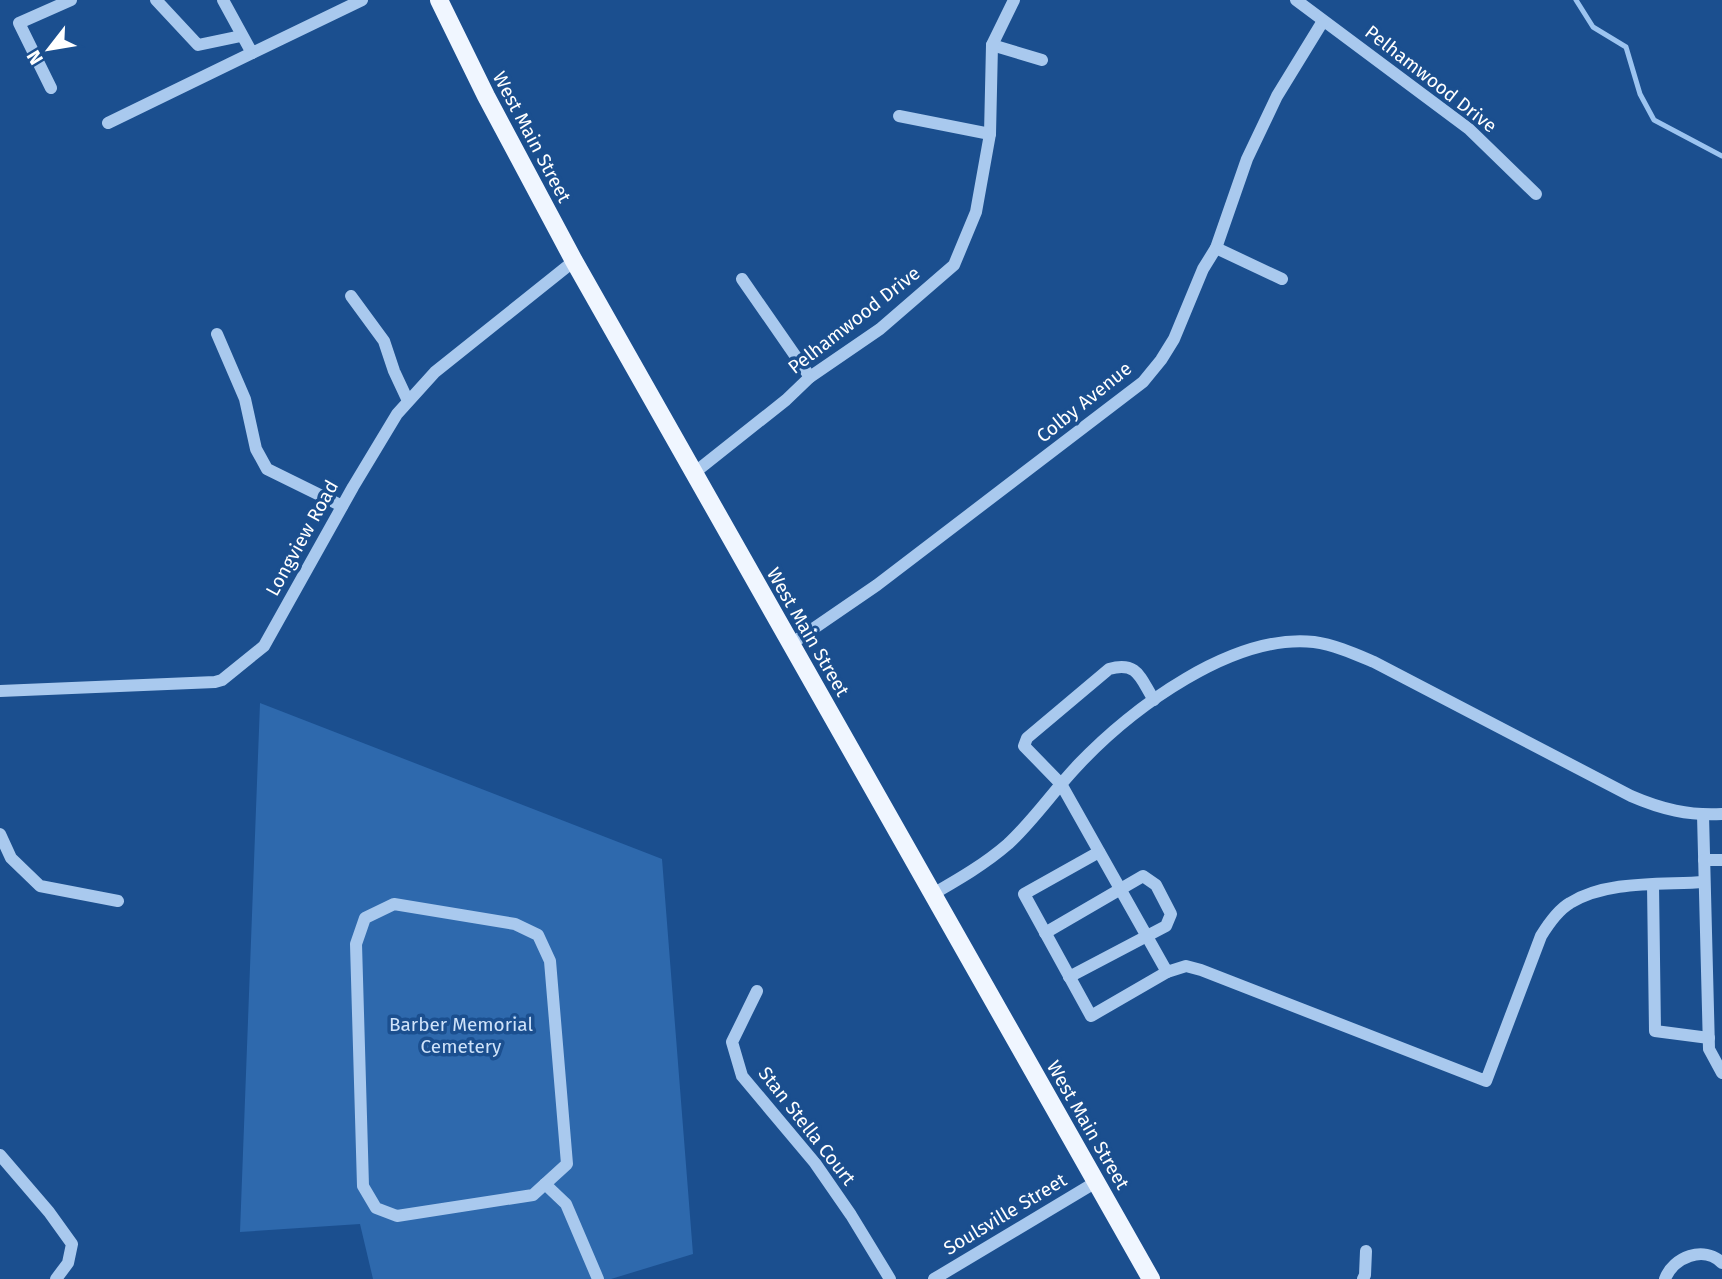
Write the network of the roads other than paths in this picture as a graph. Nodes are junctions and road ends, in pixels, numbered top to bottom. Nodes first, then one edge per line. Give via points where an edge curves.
1 (71, 0) edge
2 (156, 0) edge
3 (223, 0) edge
4 (362, 0) edge
5 (439, 0) edge
6 (1014, 0) edge
7 (1296, 0) edge
8 (1323, 21) junction
9 (241, 36) junction
10 (992, 45) junction
11 (252, 53) junction
12 (1042, 60) dead end
13 (51, 88) dead end
14 (899, 116) dead end
15 (108, 123) dead end
16 (990, 134) junction
17 (1536, 194) dead end
18 (1216, 248) junction
19 (574, 261) junction
20 (742, 279) dead end
21 (1282, 279) dead end
22 (351, 296) dead end
23 (217, 334) dead end
24 (810, 377) junction
25 (408, 401) junction
26 (694, 473) junction
27 (342, 506) junction
28 (791, 644) junction
29 (0, 691) edge
30 (1154, 700) junction
31 (1061, 784) junction
32 (1722, 814) edge
33 (1703, 815) junction
34 (0, 834) edge
35 (1099, 852) junction
36 (1704, 860) junction
37 (1722, 860) edge
38 (1704, 882) junction
39 (1653, 885) junction
40 (1121, 889) junction
41 (933, 894) junction
42 (118, 901) dead end
43 (1045, 933) junction
44 (1147, 936) junction
45 (1167, 972) junction
46 (1069, 977) junction
47 (757, 991) dead end
48 (1709, 1038) junction
49 (1722, 1073) edge
50 (0, 1155) edge
51 (1096, 1182) junction
52 (545, 1184) junction
53 (1366, 1251) dead end
54 (1722, 1263) edge
55 (56, 1279) edge
56 (598, 1279) edge
57 (890, 1279) edge
58 (934, 1279) edge
59 (1151, 1279) edge
60 (1363, 1279) edge
61 (1665, 1279) edge

1 - 13 street via 19,23
2 - 9 street via 198,46
3 - 9 street
4 - 11 street
5 - 19 main road, West Main Street
6 - 10 street, Pelhamwood Drive
7 - 8 street, Pelhamwood Drive
8 - 17 street, Pelhamwood Drive via 1469,129
8 - 18 street, Colby Avenue via 1271,108
9 - 11 street
10 - 12 street
10 - 16 street, Pelhamwood Drive
11 - 15 street
14 - 16 street
16 - 24 street, Pelhamwood Drive via 976,212 954,265 880,329
18 - 21 street
18 - 28 street, Colby Avenue via 1174,339 1143,382 877,585
19 - 25 street, Longview Road via 435,372
19 - 26 main road, West Main Street
20 - 24 street
22 - 25 street via 384,341
23 - 27 street via 245,399 256,449 267,469
24 - 26 street, Pelhamwood Drive
25 - 27 street, Longview Road
26 - 28 main road, West Main Street
27 - 29 street, Longview Road via 264,646 222,680
28 - 41 main road, West Main Street
30 - 31 street via 1113,732
30 - 31 street via 1134,669 1124,665 1109,669 1027,738 1024,746
30 - 33 street via 1241,651 1294,641 1338,647 1631,796 1677,812
31 - 35 street
31 - 41 street via 996,855
32 - 33 street
33 - 36 street
34 - 42 street via 11,858 40,886
35 - 40 street
35 - 43 street via 1024,894
36 - 37 street
36 - 38 street
38 - 39 street
38 - 48 street
39 - 45 street via 1585,895 1557,914 1541,936 1486,1082 1201,970 1186,966
39 - 48 street via 1655,1031
40 - 43 street
40 - 44 street
40 - 44 street via 1143,876 1156,885 1171,914 1166,926
41 - 51 main road, West Main Street
43 - 46 street
44 - 45 street
44 - 46 street
45 - 46 street via 1091,1016
47 - 57 street, Stan Stella Court via 732,1042 742,1076 815,1163
48 - 49 street via 1709,1049
50 - 55 street via 72,1244 68,1263
51 - 58 street, Soulsville Street
51 - 59 main road, West Main Street
52 - 52 street via 533,1195 397,1216 376,1208 363,1186 362,1172 356,944 365,918 394,904 515,924 538,935 550,961 567,1164
52 - 56 street via 566,1205
53 - 60 street
54 - 61 street via 1700,1254 1684,1257 1667,1271

